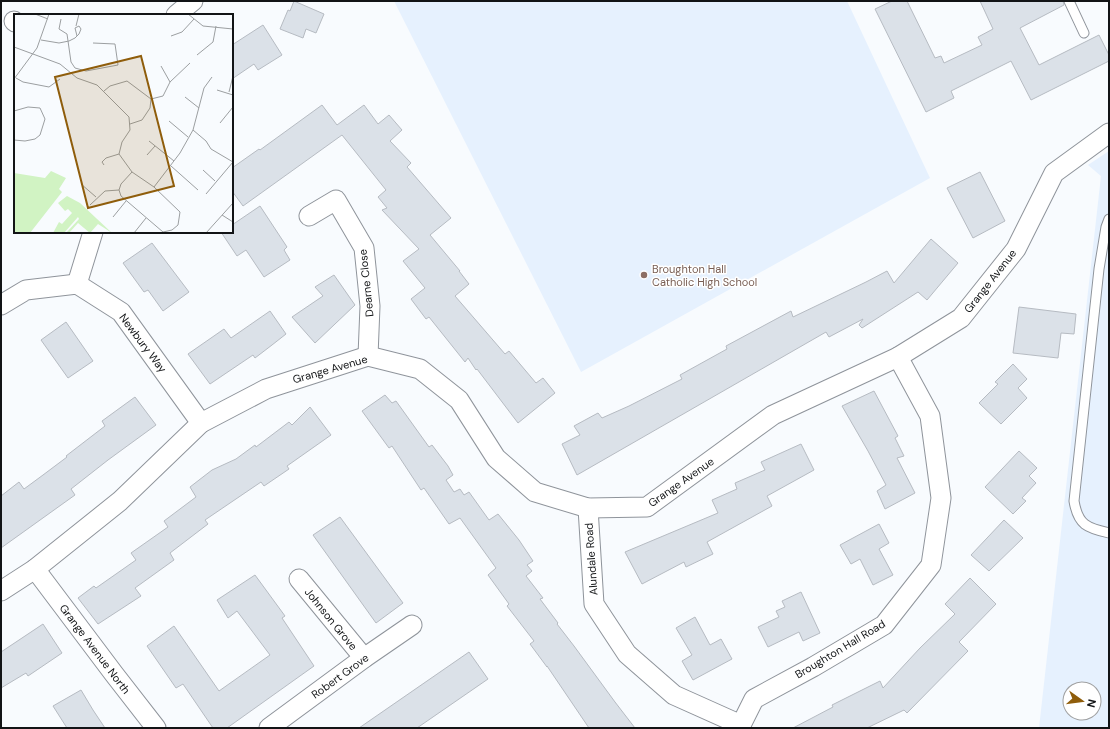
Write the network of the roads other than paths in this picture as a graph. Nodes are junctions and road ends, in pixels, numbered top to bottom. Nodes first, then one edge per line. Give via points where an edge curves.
1 (193, 1) edge
2 (1069, 1) edge
3 (177, 14) edge
4 (1084, 33) dead end
5 (1109, 133) edge
6 (309, 216) dead end
7 (1109, 219) edge
8 (93, 233) edge
9 (77, 284) junction
10 (1, 305) edge
11 (368, 356) junction
12 (898, 357) junction
13 (201, 423) junction
14 (588, 508) junction
15 (1109, 533) edge
16 (35, 569) junction
17 (299, 579) dead end
18 (1, 591) edge
19 (412, 626) dead end
20 (364, 658) junction
21 (741, 726) edge
22 (156, 728) edge
23 (269, 728) edge

1 - 3 street
2 - 4 lane
5 - 12 street, Grange Avenue via 1054,174 1016,249 961,318
6 - 11 street, Dearne Close via 336,200 364,248 370,306
7 - 15 lane via 1099,269 1074,501 1076,513 1082,523 1094,530
8 - 9 street
9 - 10 street via 26,290
9 - 13 street, Newbury Way via 121,312
11 - 13 street, Grange Avenue via 266,388
11 - 14 street, Grange Avenue via 420,369 459,400 496,458 535,492
12 - 14 street, Grange Avenue via 774,416 647,507
12 - 21 street, Broughton Hall Road via 930,416 941,498 931,565 884,625 754,699
13 - 16 street, Grange Avenue via 120,501
14 - 21 street, Alundale Road via 594,604 627,654 674,695
16 - 18 street
16 - 22 street, Grange Avenue North
17 - 20 street, Johnson Grove
19 - 20 street, Robert Grove
20 - 23 street, Robert Grove

